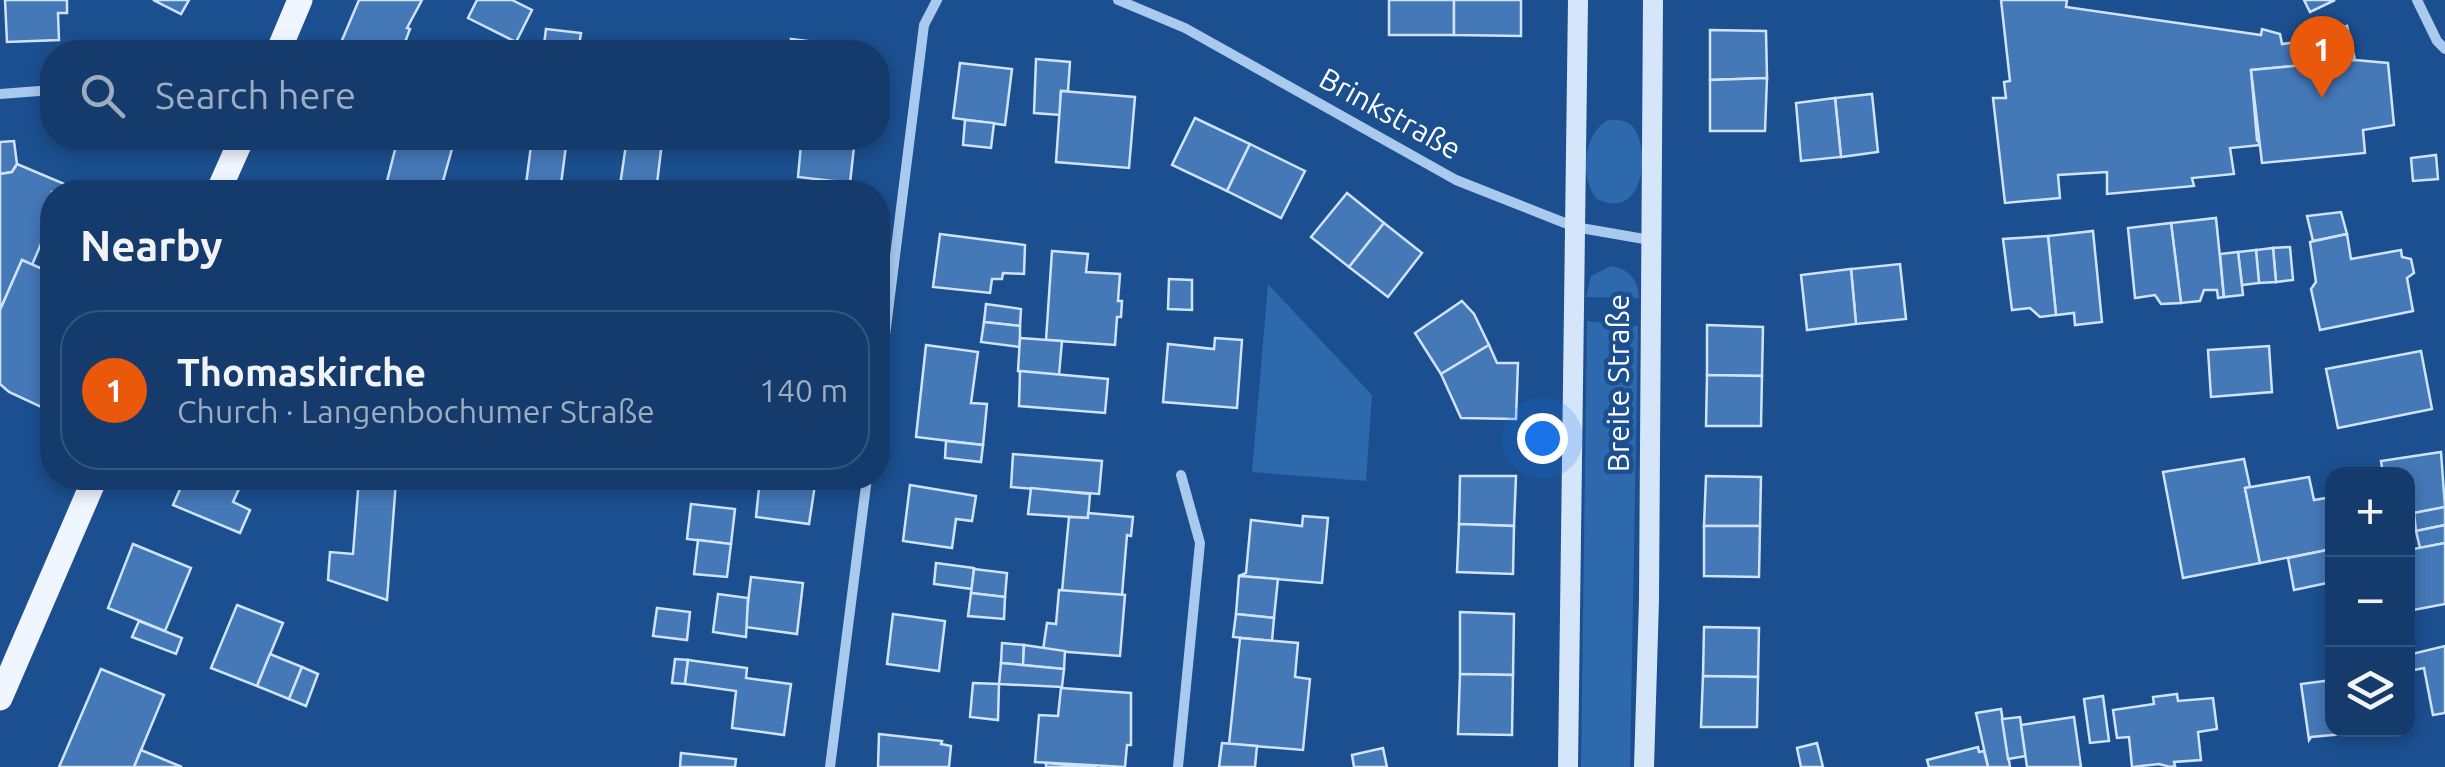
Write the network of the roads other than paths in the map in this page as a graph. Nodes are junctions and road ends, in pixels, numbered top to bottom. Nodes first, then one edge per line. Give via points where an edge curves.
1 (300, 0) edge
2 (937, 0) edge
3 (1118, 0) edge
4 (1578, 0) edge
5 (1653, 0) edge
6 (2417, 0) edge
7 (283, 40) edge
8 (2445, 49) edge
9 (40, 91) edge
10 (0, 94) edge
11 (237, 150) edge
12 (223, 180) edge
13 (1575, 227) junction
14 (1650, 240) junction
15 (890, 296) edge
16 (1181, 476) dead end
17 (89, 490) edge
18 (865, 490) edge
19 (0, 698) edge
20 (830, 767) edge
21 (1178, 767) edge
22 (1568, 767) edge
23 (1644, 767) edge

1 - 7 main road
2 - 15 street via 924,25
3 - 13 street, Brinkstraße via 1185,28 1456,180
4 - 13 street, Breite Straße
5 - 14 street, Breite Straße
6 - 8 street
9 - 10 street
11 - 12 main road
13 - 14 street, Brinkstraße
13 - 22 street, Breite Straße
14 - 23 street, Breite Straße
16 - 21 street via 1200,544
17 - 19 main road
18 - 20 street

